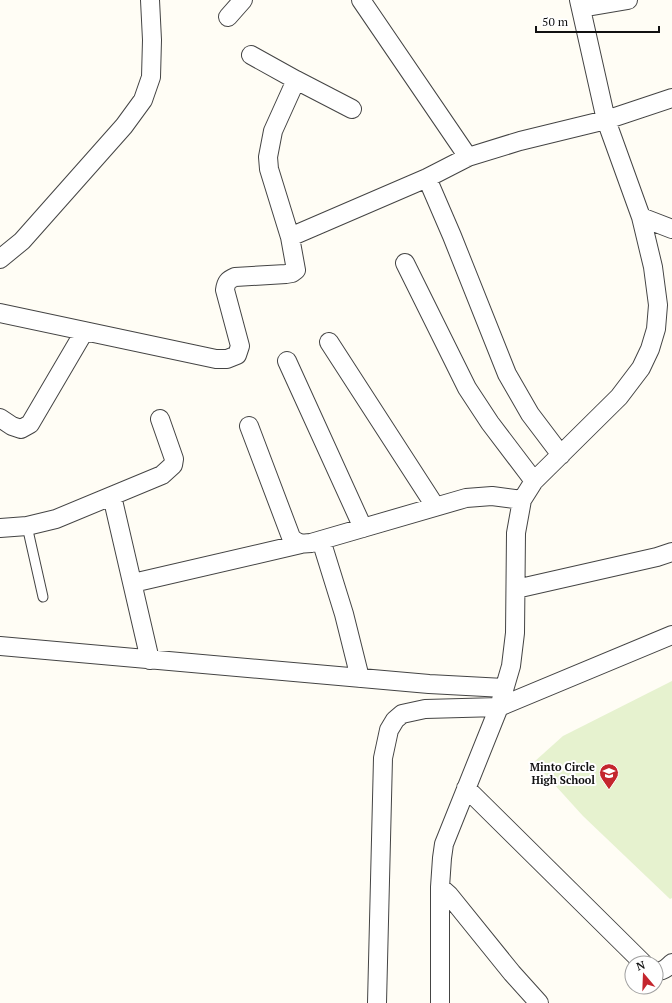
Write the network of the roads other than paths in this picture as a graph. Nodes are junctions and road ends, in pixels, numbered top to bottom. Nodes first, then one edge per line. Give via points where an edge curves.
1 (150, 0) edge
2 (243, 0) edge
3 (361, 0) edge
4 (628, 0) edge
5 (580, 4) edge
6 (228, 17) dead end
7 (251, 54) dead end
8 (296, 80) junction
9 (672, 98) edge
10 (352, 109) dead end
11 (606, 120) junction
12 (468, 158) junction
13 (427, 178) junction
14 (641, 217) junction
15 (672, 229) edge
16 (290, 237) junction
17 (0, 259) edge
18 (405, 263) dead end
19 (0, 313) edge
20 (84, 332) junction
21 (329, 342) dead end
22 (287, 361) dead end
23 (0, 418) edge
24 (160, 419) dead end
25 (250, 426) dead end
26 (561, 455) junction
27 (534, 481) junction
28 (112, 496) junction
29 (522, 500) junction
30 (435, 506) junction
31 (27, 526) junction
32 (0, 528) edge
33 (363, 528) junction
34 (320, 540) junction
35 (301, 544) junction
36 (672, 552) edge
37 (133, 583) junction
38 (516, 589) junction
39 (43, 597) dead end
40 (672, 635) edge
41 (0, 646) edge
42 (150, 660) junction
43 (360, 678) junction
44 (504, 688) junction
45 (499, 707) junction
46 (466, 788) junction
47 (440, 887) junction
48 (635, 955) edge
49 (672, 963) edge
50 (664, 969) edge
51 (376, 1003) edge
52 (440, 1003) edge
53 (539, 1003) edge

1 - 17 street via 151,77 143,100 124,126 32,230
2 - 6 street
3 - 12 street
4 - 5 street
5 - 11 street
7 - 8 street
8 - 10 street
8 - 16 street via 273,131 268,157 269,169
9 - 11 street
11 - 12 street via 520,141
11 - 14 street
12 - 13 street
13 - 16 street
13 - 26 street via 507,374 530,414
14 - 15 street
14 - 26 street via 653,266 658,305 656,329 650,349 641,368 619,397
16 - 20 street via 296,270 292,273 235,277 226,283 225,290 240,346 237,355 227,359 216,359
18 - 27 street via 467,388
19 - 20 street
20 - 23 street via 30,424 21,429
21 - 30 street
22 - 33 street
24 - 28 street via 174,459 173,465 162,475
25 - 35 street via 291,537
26 - 27 street
27 - 29 street
28 - 31 street via 56,519
28 - 37 street
29 - 30 street via 479,496
29 - 38 street via 516,533
30 - 33 street
31 - 32 street
31 - 39 lane
33 - 34 street
34 - 35 street
34 - 43 street via 339,594
35 - 37 street
36 - 38 street
37 - 42 street
38 - 44 street via 511,666
40 - 45 street
41 - 42 street
42 - 43 street
43 - 44 street
44 - 45 street
45 - 46 street
45 - 51 street via 412,711 402,714 389,730 383,758
46 - 47 street via 444,844
46 - 48 street
47 - 52 street
47 - 53 street
49 - 50 street

